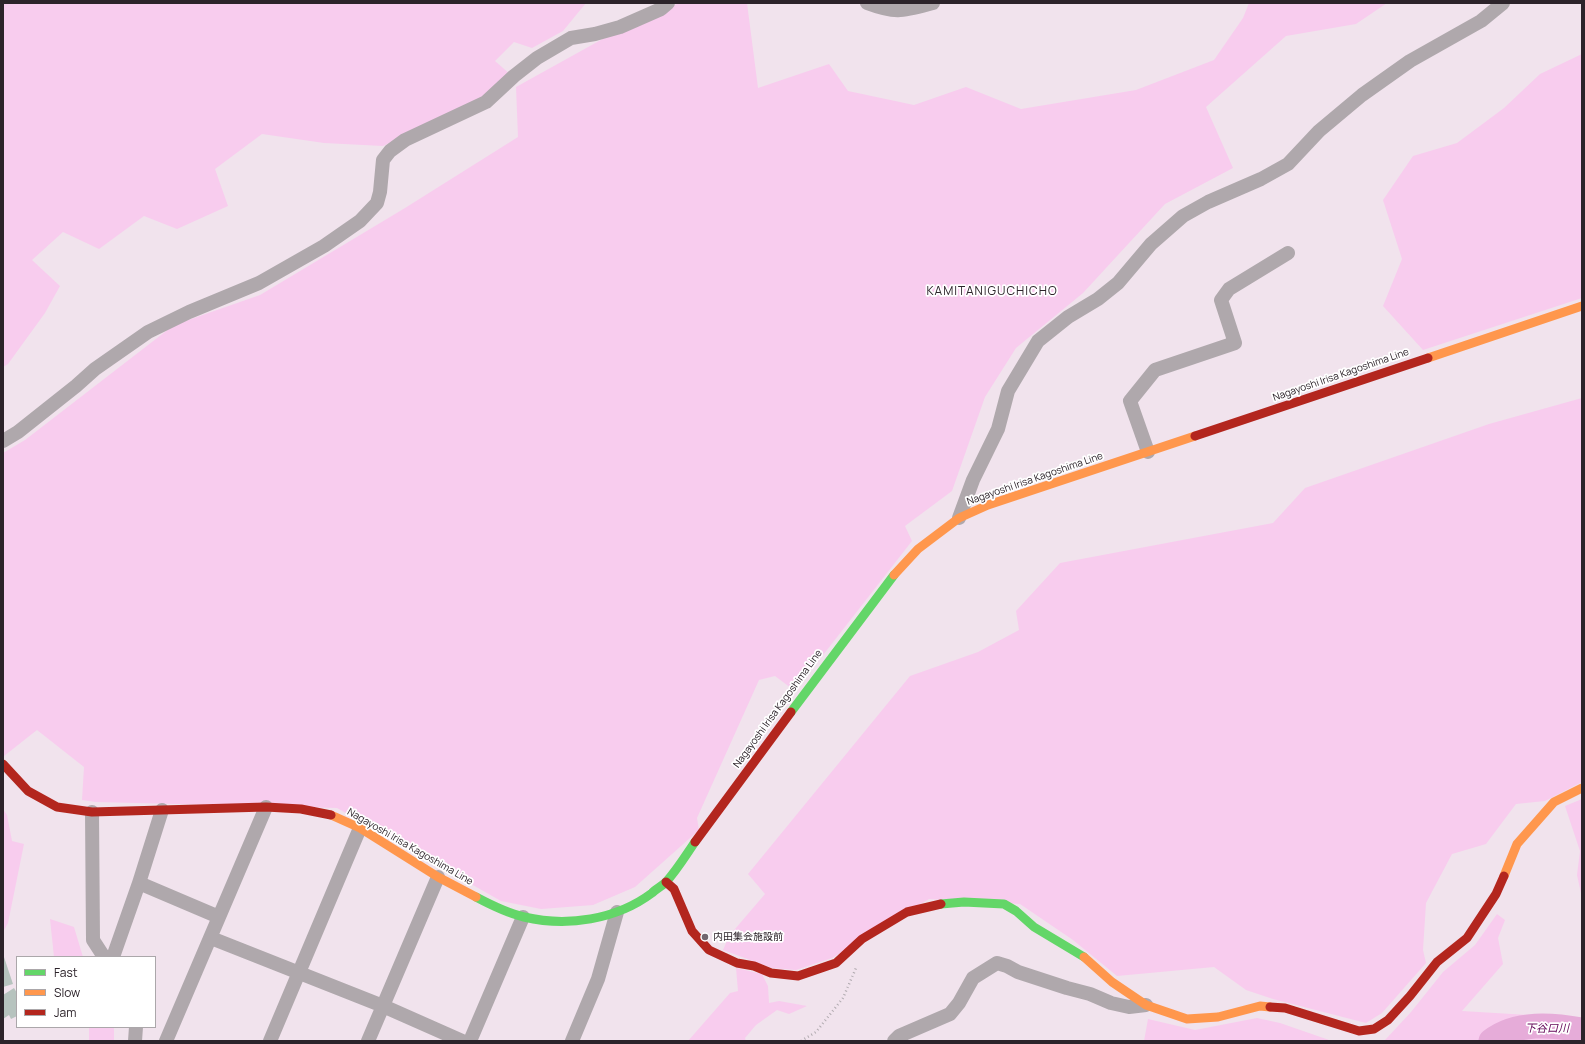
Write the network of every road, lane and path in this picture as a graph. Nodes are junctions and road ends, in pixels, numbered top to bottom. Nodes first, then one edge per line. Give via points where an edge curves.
1 (668, 3) edge
2 (867, 3) edge
3 (933, 3) edge
4 (1503, 3) edge
5 (1288, 253) dead end
6 (1582, 306) edge
7 (3, 440) edge
8 (1148, 452) junction
9 (959, 518) junction
10 (3, 764) edge
11 (1582, 788) edge
12 (266, 807) junction
13 (162, 810) junction
14 (92, 812) junction
15 (360, 828) junction
16 (438, 877) junction
17 (666, 882) junction
18 (139, 883) junction
19 (617, 912) junction
20 (219, 917) junction
21 (523, 917) junction
22 (210, 938) junction
23 (103, 956) edge
24 (114, 956) edge
25 (857, 964) dead end
26 (299, 972) junction
27 (1146, 1005) junction
28 (383, 1006) junction
29 (136, 1028) edge
30 (135, 1041) edge
31 (166, 1041) edge
32 (270, 1041) edge
33 (368, 1041) edge
34 (462, 1041) edge
35 (470, 1041) edge
36 (572, 1041) edge
37 (801, 1041) edge
38 (894, 1041) edge

1 - 7 street via 661,9 620,27 571,38 537,58 486,102 405,140 383,160 377,203 360,221 324,246 259,283 148,332 95,369 18,432
2 - 3 street via 898,11
4 - 9 street via 1481,21 1410,62 1362,95 1319,131 1288,164 1183,216 1151,244 1118,283 1038,341 1008,391 998,429 973,480
5 - 8 street via 1229,289 1221,300 1235,343 1154,370 1130,401
6 - 8 main road, Nagayoshi Irisa Kagoshima Line
8 - 9 main road, Nagayoshi Irisa Kagoshima Line via 988,505
9 - 17 main road, Nagayoshi Irisa Kagoshima Line via 918,549 899,569 830,658
10 - 14 main road, Nagayoshi Irisa Kagoshima Line via 28,791 40,798 57,807
11 - 27 main road via 1554,802 1535,823 1517,844 1496,894 1467,938 1437,962 1388,1020 1374,1029 1359,1031 1285,1008 1260,1006 1218,1017 1187,1019
12 - 13 main road, Nagayoshi Irisa Kagoshima Line
12 - 15 main road, Nagayoshi Irisa Kagoshima Line via 331,814
12 - 20 street
13 - 14 main road, Nagayoshi Irisa Kagoshima Line
13 - 18 street
14 - 23 street via 93,940
15 - 16 main road, Nagayoshi Irisa Kagoshima Line
15 - 26 street
16 - 21 main road, Nagayoshi Irisa Kagoshima Line via 500,909
16 - 28 street
17 - 19 main road, Nagayoshi Irisa Kagoshima Line via 642,900
17 - 27 main road via 674,889 692,931 708,950 737,963 754,966 770,973 798,976 836,963 862,939 907,912 933,905 964,902 1004,904 1034,926 1081,954 1112,982
18 - 20 street
18 - 24 street
19 - 21 main road, Nagayoshi Irisa Kagoshima Line via 587,920 561,921
19 - 36 street via 598,979
20 - 22 street
21 - 35 street
22 - 26 street
22 - 31 street
25 - 37 path via 843,998 816,1032
26 - 28 street
26 - 32 street
27 - 38 street via 1129,1007 1111,1003 997,963 973,978 950,1014
28 - 33 street
28 - 34 street
29 - 30 street

